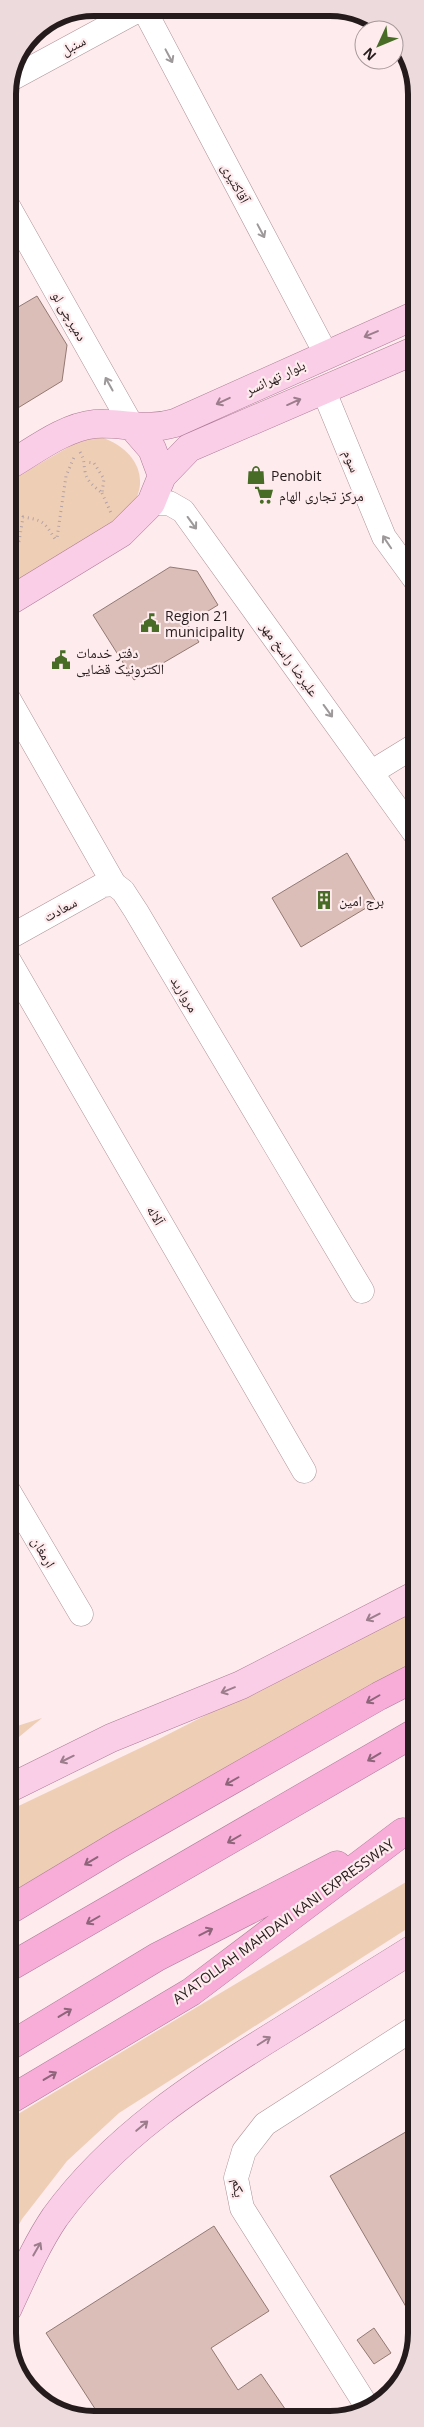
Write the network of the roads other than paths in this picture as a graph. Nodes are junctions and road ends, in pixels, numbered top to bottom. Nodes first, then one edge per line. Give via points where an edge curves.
1 (128, 16) edge
2 (148, 16) edge
3 (19, 75) edge
4 (16, 220) edge
5 (408, 318) edge
6 (408, 353) edge
7 (326, 354) junction
8 (324, 389) junction
9 (132, 426) junction
10 (16, 461) edge
11 (162, 476) junction
12 (151, 503) junction
13 (408, 570) edge
14 (16, 597) edge
15 (16, 712) edge
16 (408, 750) edge
17 (372, 772) junction
18 (408, 824) edge
19 (114, 884) junction
20 (16, 934) edge
21 (16, 973) edge
22 (362, 1291) dead end
23 (304, 1471) dead end
24 (16, 1504) edge
25 (408, 1599) edge
26 (81, 1614) dead end
27 (408, 1681) edge
28 (408, 1737) edge
29 (16, 1785) edge
30 (408, 1829) edge
31 (408, 1829) edge
32 (16, 1906) edge
33 (408, 1952) edge
34 (16, 1963) edge
35 (408, 2031) edge
36 (16, 2042) edge
37 (16, 2096) edge
38 (16, 2291) edge
39 (364, 2402) edge

1 - 3 street, سنبل
2 -> 7 street, آقاکثیری
9 -> 4 street, دمیرچی لو
5 -> 7 main road, بلوار تهرانسر
6 - 8 main road
7 -> 9 main road, بلوار تهرانسر via 175,423 150,429
11 -> 8 main road via 189,448
13 -> 8 street, سوم via 384,537
9 - 10 main road, بلوار تهرانسر via 94,424 80,427
9 - 11 main road via 152,449
11 - 12 main road
12 - 14 main road via 121,533
12 -> 17 street, علیرضا راسخ مهر via 169,503 183,511
15 - 19 street, مروارید
16 - 17 street
17 - 18 street, علیرضا راسخ مهر
19 - 20 street, سعادت via 103,885
19 - 22 street, مروارید via 123,891 136,911
21 - 23 street, آلاله
24 - 26 street, ارمغان
25 -> 29 main road via 240,1685 111,1738
27 -> 32 highway
28 -> 34 highway
36 -> 30 highway, AYATOLLAH MAHDAVI KANI EXPRESSWAY via 157,1957
37 -> 31 highway, AYATOLLAH MAHDAVI KANI EXPRESSWAY via 191,1992
38 -> 33 main road via 55,2218 99,2164 145,2124 222,2067
35 - 39 street, یکم via 265,2124 244,2152 236,2178 242,2208

